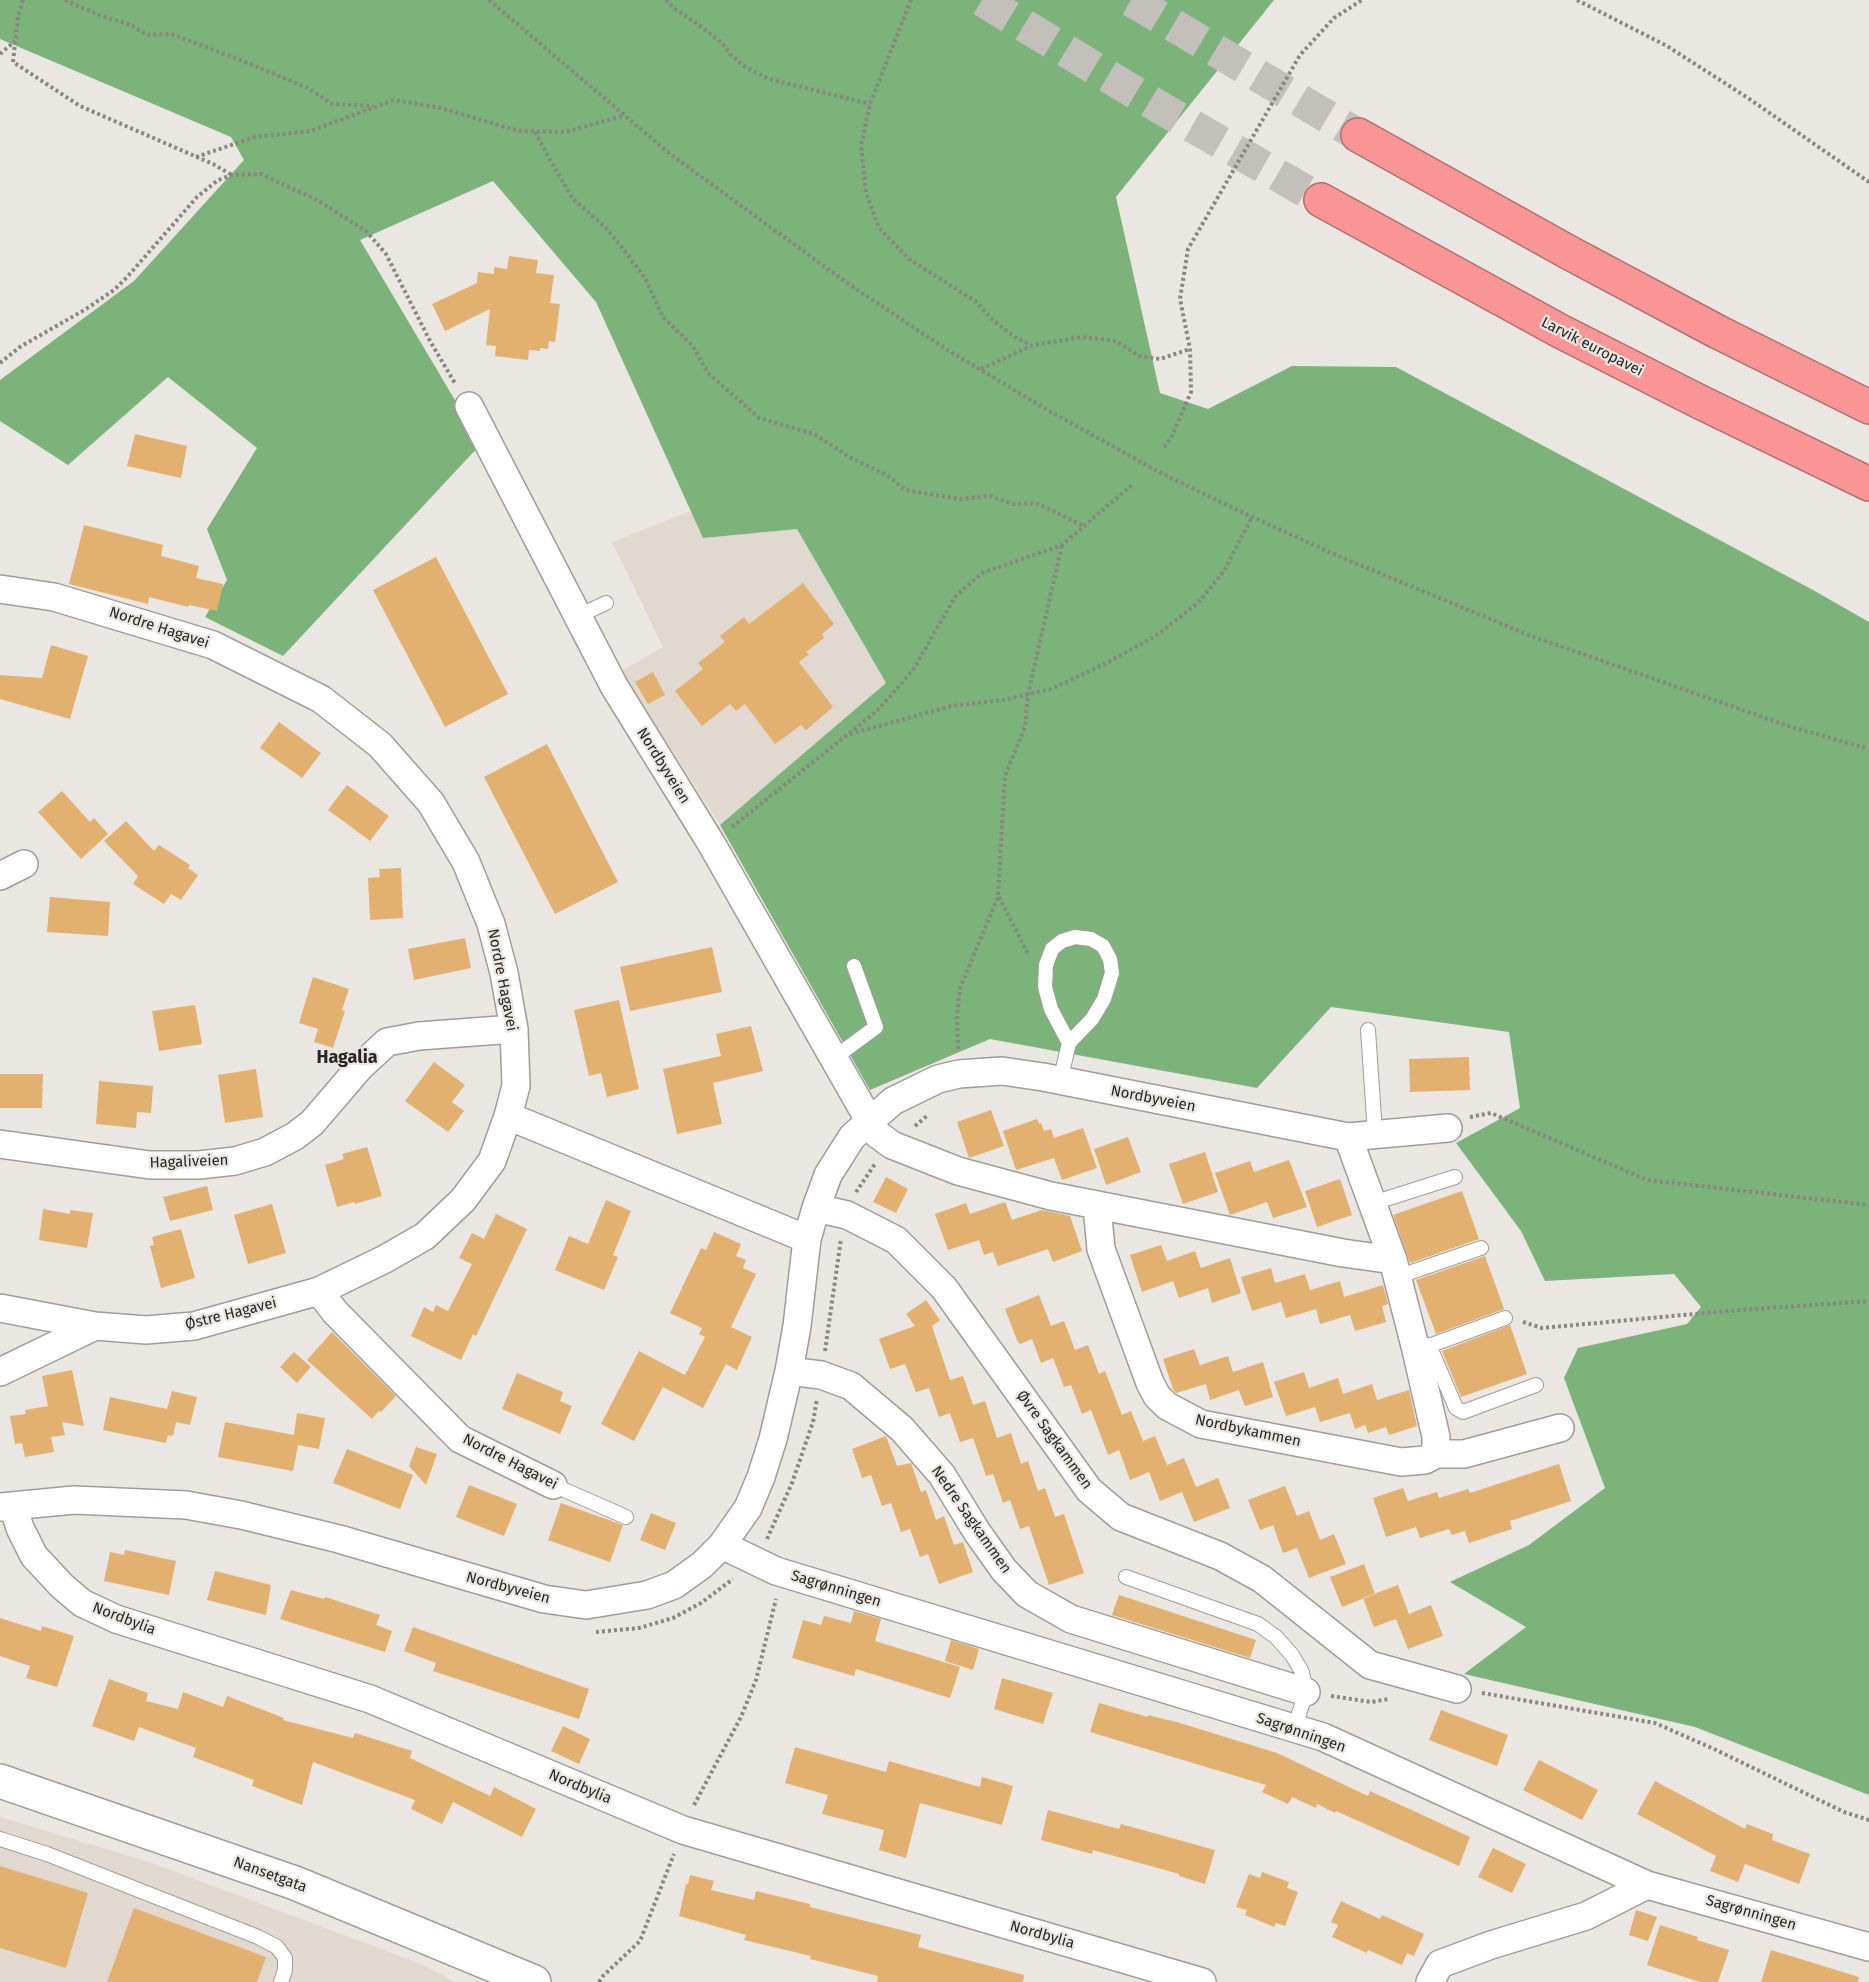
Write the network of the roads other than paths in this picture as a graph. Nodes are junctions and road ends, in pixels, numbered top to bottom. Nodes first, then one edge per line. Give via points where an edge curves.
1 (1358, 135) tunnel mouth
2 (1321, 200) tunnel mouth
3 (469, 406) road end
4 (1869, 407) edge
5 (1869, 484) edge
6 (0, 589) edge
7 (606, 603) dead end
8 (578, 616) junction
9 (24, 864) dead end
10 (0, 876) edge
11 (854, 966) dead end
12 (514, 1029) junction
13 (1368, 1030) dead end
14 (1069, 1043) junction
15 (834, 1058) junction
16 (1060, 1081) junction
17 (508, 1116) junction
18 (870, 1120) junction
19 (1448, 1128) road end
20 (1375, 1133) junction
21 (1348, 1137) junction
22 (0, 1144) edge
23 (1455, 1177) dead end
24 (1372, 1203) junction
25 (1096, 1206) junction
26 (816, 1208) junction
27 (807, 1239) junction
28 (1481, 1248) dead end
29 (1395, 1268) junction
30 (319, 1291) junction
31 (0, 1309) edge
32 (1505, 1318) road end
33 (95, 1326) junction
34 (1422, 1348) junction
35 (789, 1371) junction
36 (0, 1372) edge
37 (1536, 1385) dead end
38 (1560, 1428) dead end
39 (1436, 1454) junction
40 (553, 1485) joint
41 (7, 1506) edge
42 (626, 1517) dead end
43 (722, 1545) junction
44 (1126, 1577) dead end
45 (1457, 1689) road end
46 (1306, 1692) junction
47 (1294, 1729) junction
48 (0, 1781) edge
49 (0, 1839) edge
50 (1647, 1885) junction
51 (1869, 1947) edge
52 (281, 1982) edge
53 (534, 1982) edge
54 (1202, 1982) edge
55 (1430, 1982) edge

1 - 4 highway via 1718,332
2 - 5 highway, Larvik europavei via 1571,336
3 - 8 street, Nordbyveien
6 - 12 street, Nordre Hagavei via 54,597 213,645 321,699 380,745 431,803 466,862 491,924
7 - 8 lane
8 - 15 street, Nordbyveien via 614,686 711,843
9 - 10 street
11 - 15 lane via 876,1027
12 - 17 street, Nordre Hagavei via 516,1086
12 - 22 street, Hagaliveien via 387,1042 312,1123 265,1152 235,1161 150,1165
13 - 20 lane
14 - 14 lane via 1092,1019 1104,999 1112,973 1103,946 1091,939 1075,937 1062,941 1052,949 1046,965 1045,987 1051,1009
14 - 16 lane
15 - 18 street, Nordbyveien
16 - 18 street, Nordbyveien via 1002,1071 959,1074 938,1079 893,1101
16 - 21 street, Nordbyveien
17 - 27 street
17 - 30 street, Nordre Hagavei via 492,1161 463,1200 425,1236
18 - 25 street via 877,1134 892,1145 958,1171
18 - 26 street, Nordbyveien via 852,1137 828,1175
19 - 20 street, Nordbyveien
20 - 21 street, Nordbyveien
21 - 24 street
23 - 24 lane
24 - 29 street
25 - 29 street via 1343,1253
25 - 39 street, Nordbykammen via 1101,1249 1150,1383 1167,1406 1201,1424 1401,1462 1425,1460
26 - 27 street, Nordbyveien
26 - 45 street, Øvre Sagkammen via 847,1215 896,1240 944,1288 1089,1490 1121,1517 1220,1556 1262,1579 1370,1665
27 - 35 street, Nordbyveien
28 - 29 lane
29 - 34 street
30 - 33 street, Østre Hagavei via 194,1326 146,1330
30 - 40 street, Nordre Hagavei via 460,1439
31 - 33 street, Østre Hagavei
32 - 34 lane
33 - 36 street
34 - 37 lane via 1456,1408 1463,1412
34 - 39 street
35 - 43 street, Nordbyveien via 761,1477 748,1508
35 - 46 street, Nedre Sagkammen via 821,1375 851,1386 902,1429 942,1475 984,1542 1027,1594 1071,1619
38 - 39 street, Nordbykammen via 1464,1454
40 - 42 lane, Nordre Hagavei
41 - 43 street, Nordbyveien via 74,1500 186,1505 339,1539 544,1599 586,1605 646,1595 674,1585
41 - 54 street, Nordbylia via 34,1556 62,1586 82,1603 116,1619 370,1699 683,1830
43 - 47 street, Sagrønningen via 776,1571
44 - 46 lane via 1258,1624 1293,1655
46 - 47 lane
47 - 50 street, Sagrønningen via 1323,1737
48 - 53 main road, Nansetgata via 295,1883
49 - 52 lane via 258,1937 277,1947 285,1958
50 - 51 street, Sagrønningen
50 - 55 street via 1586,1916 1440,1964

